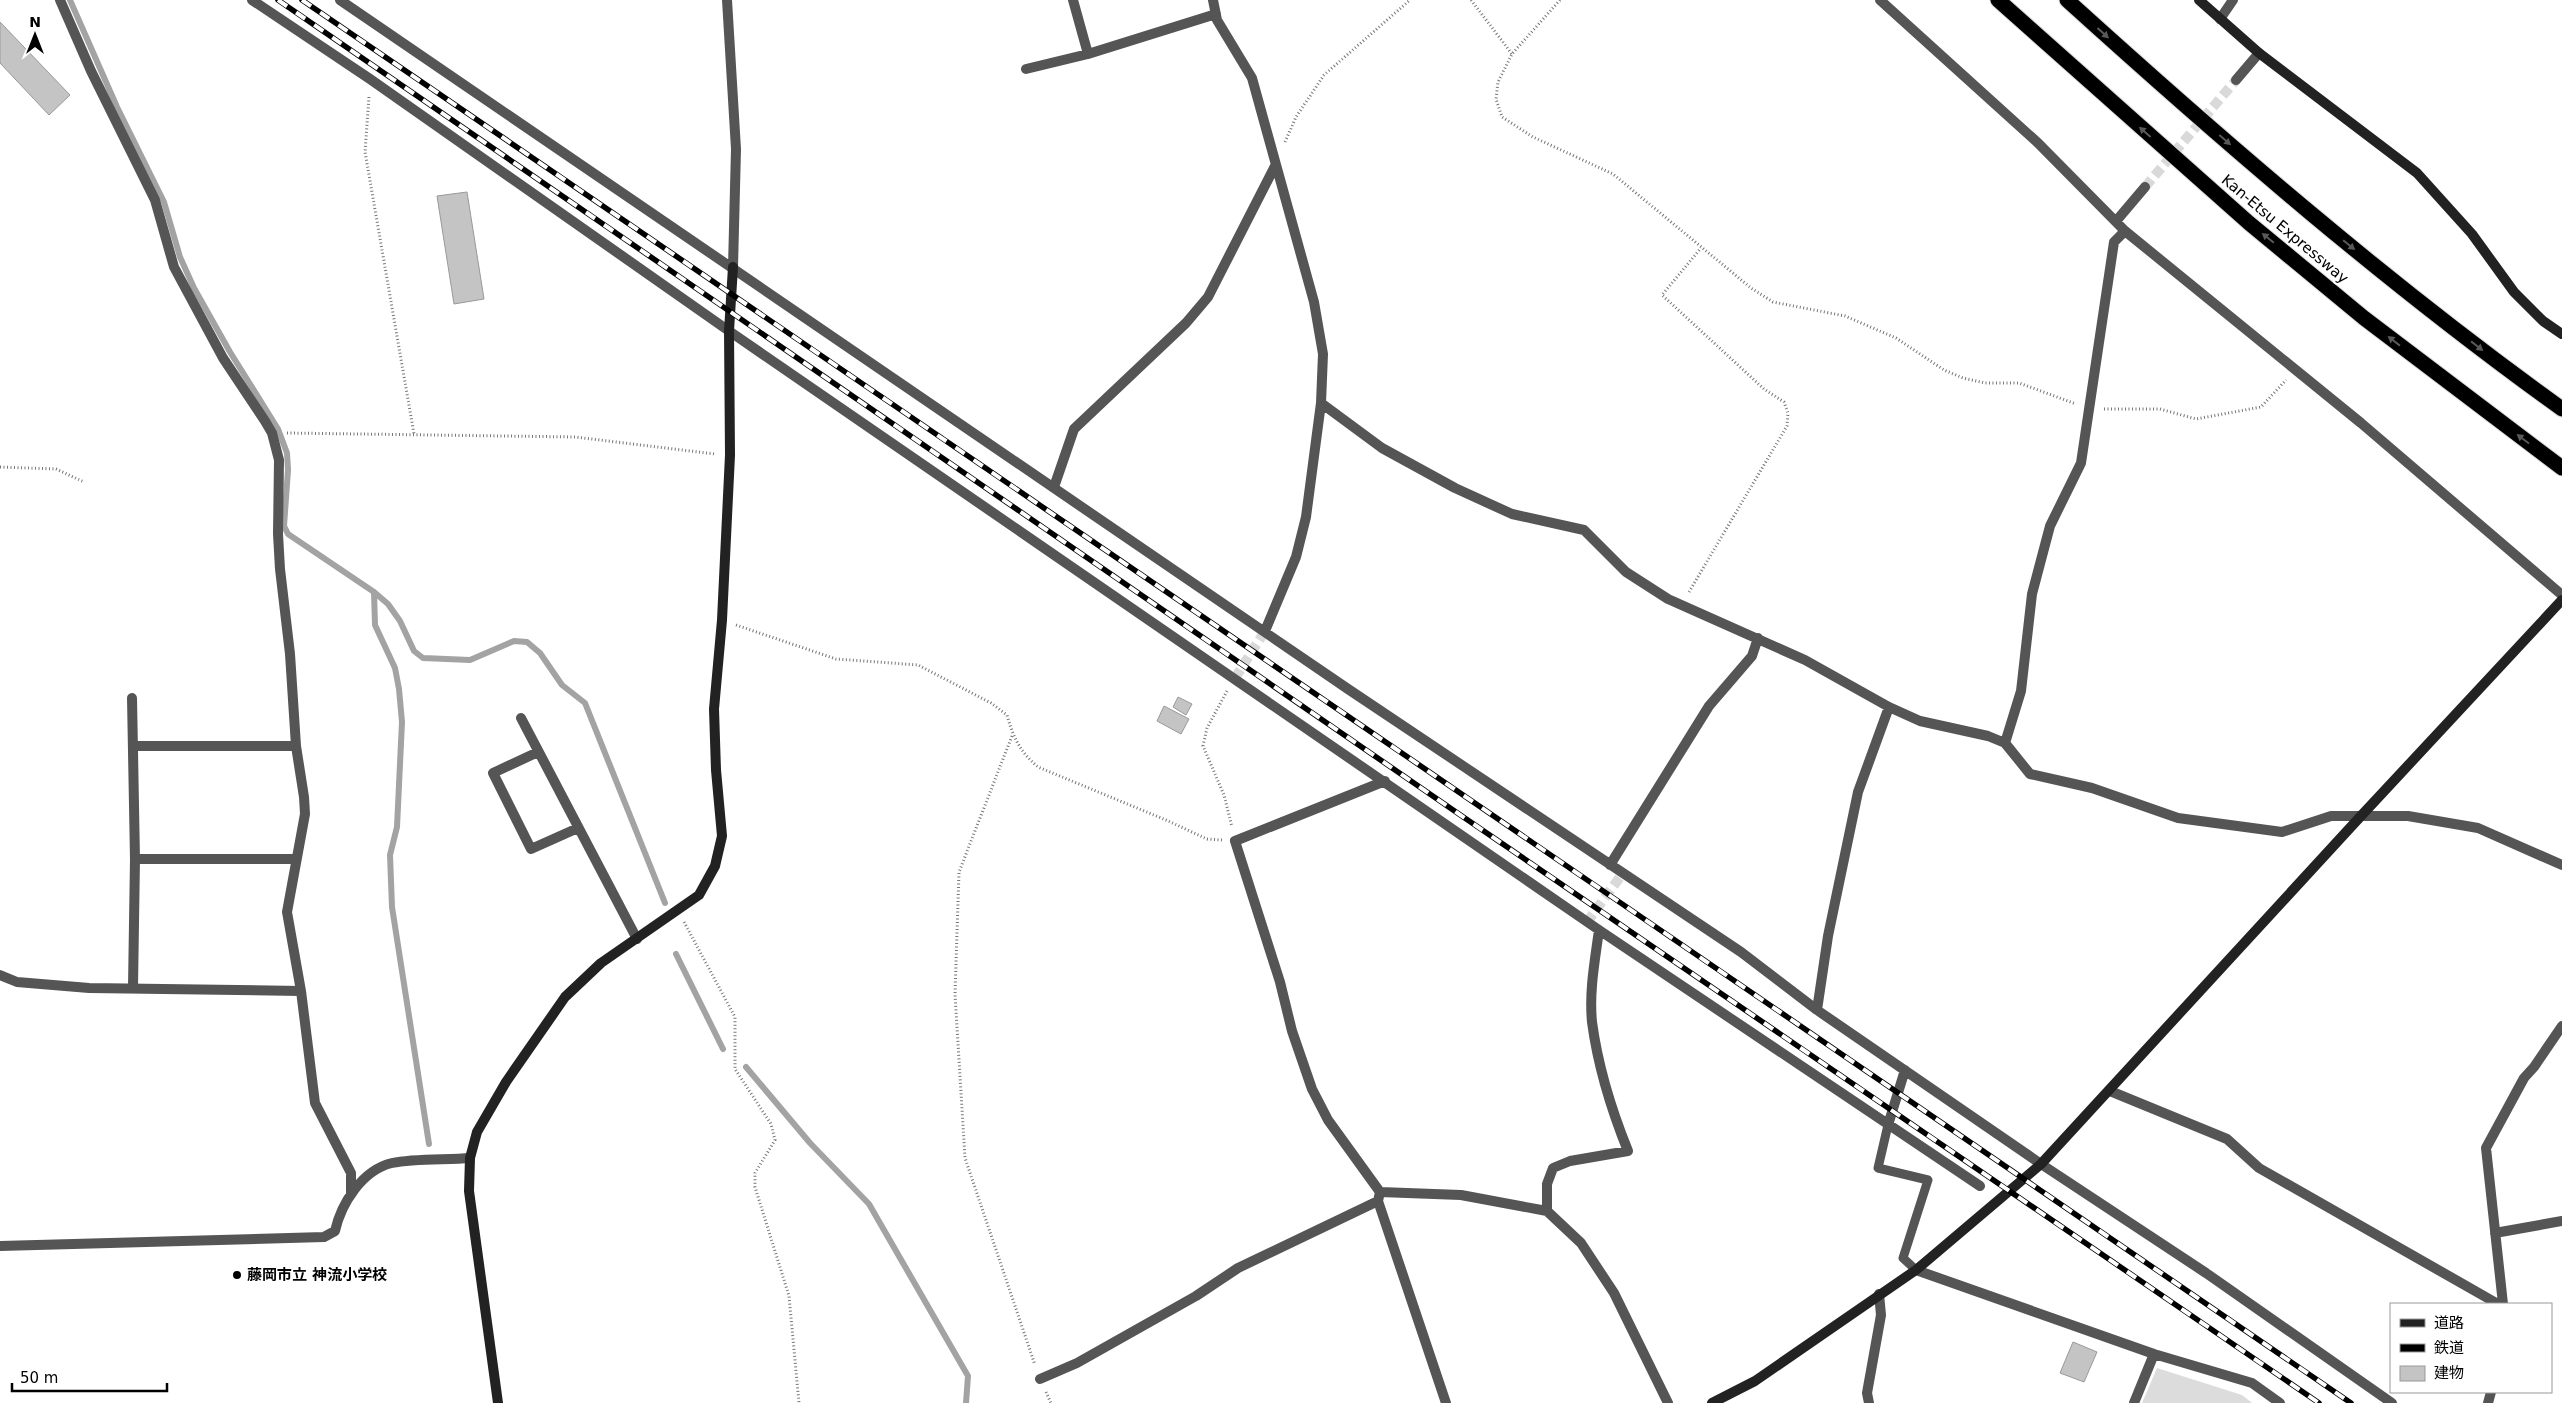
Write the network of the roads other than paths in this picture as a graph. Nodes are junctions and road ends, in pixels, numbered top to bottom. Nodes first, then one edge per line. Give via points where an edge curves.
1 (60, 0) edge
2 (252, 0) edge
3 (340, 0) edge
4 (727, 0) edge
5 (1073, 0) edge
6 (1213, 0) edge
7 (1880, 0) edge
8 (1998, 0) edge
9 (2067, 0) edge
10 (2198, 0) edge
11 (2233, 0) edge
12 (1216, 14) junction
13 (2220, 19) junction
14 (2259, 53) junction
15 (1088, 54) junction
16 (1026, 69) dead end
17 (2236, 80) tunnel mouth
18 (1275, 166) junction
19 (2145, 187) tunnel mouth
20 (2117, 220) junction
21 (2125, 231) junction
22 (733, 268) junction
23 (729, 331) junction
24 (2562, 334) edge
25 (1320, 403) junction
26 (2562, 409) edge
27 (2562, 468) edge
28 (1054, 487) junction
29 (2562, 595) edge
30 (2562, 600) edge
31 (1265, 631) junction
32 (1758, 638) junction
33 (132, 698) dead end
34 (1889, 707) junction
35 (521, 718) dead end
36 (2005, 743) junction
37 (134, 746) junction
38 (296, 746) junction
39 (538, 752) junction
40 (1385, 781) junction
41 (2360, 817) junction
42 (578, 828) junction
43 (135, 859) junction
44 (296, 859) junction
45 (1610, 865) junction
46 (2562, 865) edge
47 (1599, 930) junction
48 (637, 939) junction
49 (0, 975) edge
50 (133, 988) junction
51 (301, 991) junction
52 (1817, 1010) junction
53 (2562, 1026) edge
54 (1905, 1070) junction
55 (2110, 1090) junction
56 (1888, 1125) junction
57 (470, 1158) junction
58 (2041, 1164) junction
59 (1980, 1186) dead end
60 (352, 1194) junction
61 (1379, 1196) junction
62 (1547, 1211) junction
63 (2562, 1221) edge
64 (2494, 1233) junction
65 (0, 1246) edge
66 (1916, 1270) junction
67 (1879, 1294) junction
68 (2496, 1303) edge
69 (2503, 1303) edge
70 (2154, 1354) junction
71 (1040, 1379) road end
72 (498, 1403) edge
73 (1446, 1403) edge
74 (1668, 1403) edge
75 (1712, 1403) edge
76 (1869, 1403) edge
77 (2134, 1403) edge
78 (2280, 1403) edge
79 (2392, 1403) edge

1 - 38 street via 155,200 174,267 223,358 272,434 279,460 279,552
2 - 23 street
3 - 22 street
4 - 22 street via 736,149
5 - 15 street
6 - 12 street
7 - 20 street via 2038,143
27 -> 8 highway, Kan-Etsu Expressway via 2364,318 2249,223
9 -> 26 highway, Kan-Etsu Expressway via 2280,188 2508,371
10 - 13 street
11 - 13 street
12 - 15 street
12 - 18 street via 1252,78
13 - 14 street
14 - 17 street
14 - 24 street via 2417,173 2472,234 2514,292 2543,321
15 - 16 street
18 - 25 street via 1314,302 1322,354
18 - 28 street via 1208,297 1186,323 1074,429
19 - 20 street
20 - 21 street
21 - 29 street via 2361,423
21 - 36 street via 2114,242 2081,463 2050,526 2032,594 2021,691
22 - 23 street
22 - 28 street
23 - 40 street
23 - 48 street via 730,456 714,709 722,836 716,866 699,895
25 - 31 street via 1306,517 1296,557
25 - 32 street via 1382,448 1455,488 1512,514 1584,530 1626,572 1682,605
28 - 31 street
30 - 41 street
31 - 45 street
32 - 34 street
32 - 45 street via 1752,656 1709,706
33 - 37 street
34 - 36 street via 1920,722 1988,736
34 - 52 street via 1858,792 1828,936
35 - 39 street
36 - 41 street via 2030,774 2092,788 2178,818 2282,832 2331,816
37 - 38 street
37 - 43 street
38 - 44 street via 305,814
39 - 42 street
39 - 42 street via 493,773 531,849
40 - 47 street
40 - 61 street via 1235,841 1312,1089 1328,1120
41 - 46 street via 2408,816 2478,828
41 - 55 street
42 - 48 street
43 - 44 street
43 - 50 street
44 - 51 street via 287,912
45 - 52 street via 1741,952
47 - 56 street
47 - 62 street via 1592,982 1592,1020 1608,1099 1628,1151 1570,1161 1553,1168 1546,1184
48 - 57 street via 601,963 565,997 496,1099 477,1132
49 - 50 street via 18,982
50 - 51 street
51 - 60 street via 315,1103 351,1173
52 - 54 street
53 - 64 street via 2524,1078 2486,1148
54 - 56 street
54 - 58 street
55 - 58 street
55 - 68 street via 2227,1139 2259,1168
56 - 59 street
56 - 66 lane via 1878,1168 1928,1180 1903,1258
57 - 60 street via 391,1163 366,1177
57 - 72 street via 469,1191
58 - 66 street
58 - 79 street via 2206,1273
60 - 65 street via 339,1216 335,1232 324,1237
61 - 62 street via 1461,1195
61 - 71 street via 1238,1268 1136,1330 1077,1363
61 - 73 street
62 - 74 street via 1581,1244 1614,1293
63 - 64 street
64 - 69 street
66 - 67 street
66 - 70 street
67 - 75 street via 1755,1381
67 - 76 street via 1881,1315
70 - 77 street
70 - 78 street via 2252,1383

